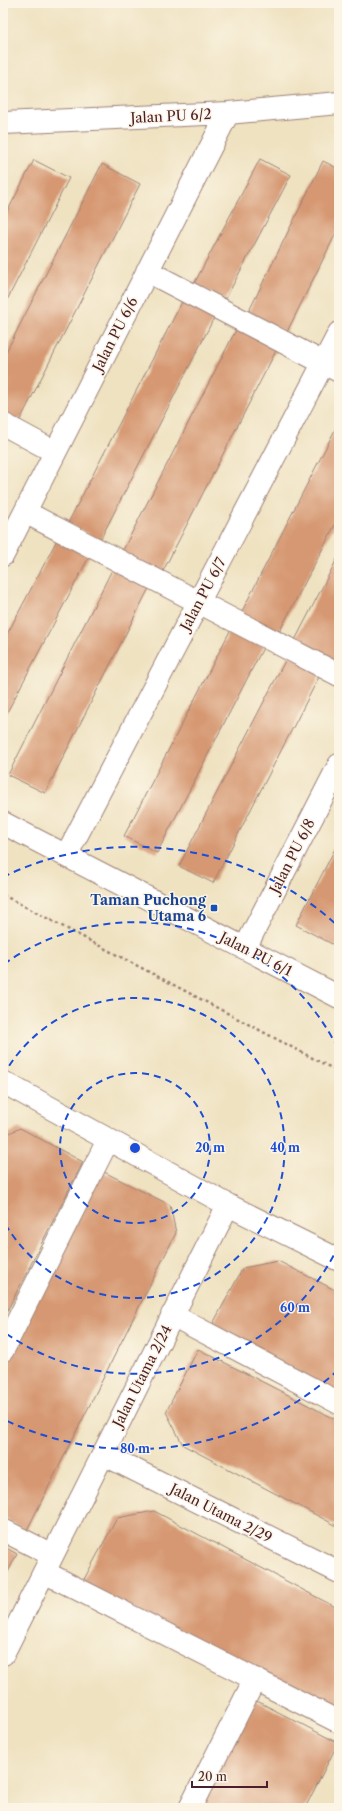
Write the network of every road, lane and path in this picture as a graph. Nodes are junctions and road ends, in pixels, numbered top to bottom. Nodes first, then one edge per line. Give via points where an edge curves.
1 (339, 103) edge
2 (228, 113) junction
3 (5, 128) edge
4 (147, 271) junction
5 (339, 333) edge
6 (331, 367) edge
7 (3, 424) edge
8 (55, 452) junction
9 (25, 512) junction
10 (3, 556) edge
11 (198, 602) junction
12 (339, 675) edge
13 (339, 765) edge
14 (3, 823) edge
15 (66, 856) junction
16 (3, 895) edge
17 (244, 948) junction
18 (339, 997) edge
19 (339, 1072) edge
20 (3, 1082) edge
21 (108, 1140) junction
22 (228, 1205) junction
23 (339, 1260) edge
24 (172, 1315) junction
25 (3, 1350) edge
26 (339, 1402) edge
27 (103, 1454) junction
28 (3, 1530) edge
29 (48, 1563) junction
30 (339, 1572) edge
31 (3, 1654) edge
32 (255, 1679) junction
33 (339, 1722) edge
34 (190, 1808) edge

1 - 2 street, Jalan PU 6/2
2 - 3 street, Jalan PU 6/2
2 - 4 street, Jalan PU 6/6
4 - 6 street
4 - 8 street, Jalan PU 6/6
5 - 6 street, Jalan PU 6/7
6 - 11 street, Jalan PU 6/7
7 - 8 street
8 - 9 street, Jalan PU 6/6
9 - 10 street, Jalan PU 6/6
9 - 11 street
11 - 12 street
11 - 15 street, Jalan PU 6/7
13 - 17 street, Jalan PU 6/8
14 - 15 street, Jalan PU 6/1
15 - 17 street, Jalan PU 6/1
16 - 19 path
17 - 18 street, Jalan PU 6/1
20 - 21 street
21 - 22 street
21 - 25 street
22 - 23 street
22 - 24 street, Jalan Utama 2/24
24 - 26 street
24 - 27 street, Jalan Utama 2/24
27 - 29 street, Jalan Utama 2/24
27 - 30 street, Jalan Utama 2/29
28 - 29 street
29 - 31 street, Jalan Utama 2/24
29 - 32 street
32 - 33 street
32 - 34 street

